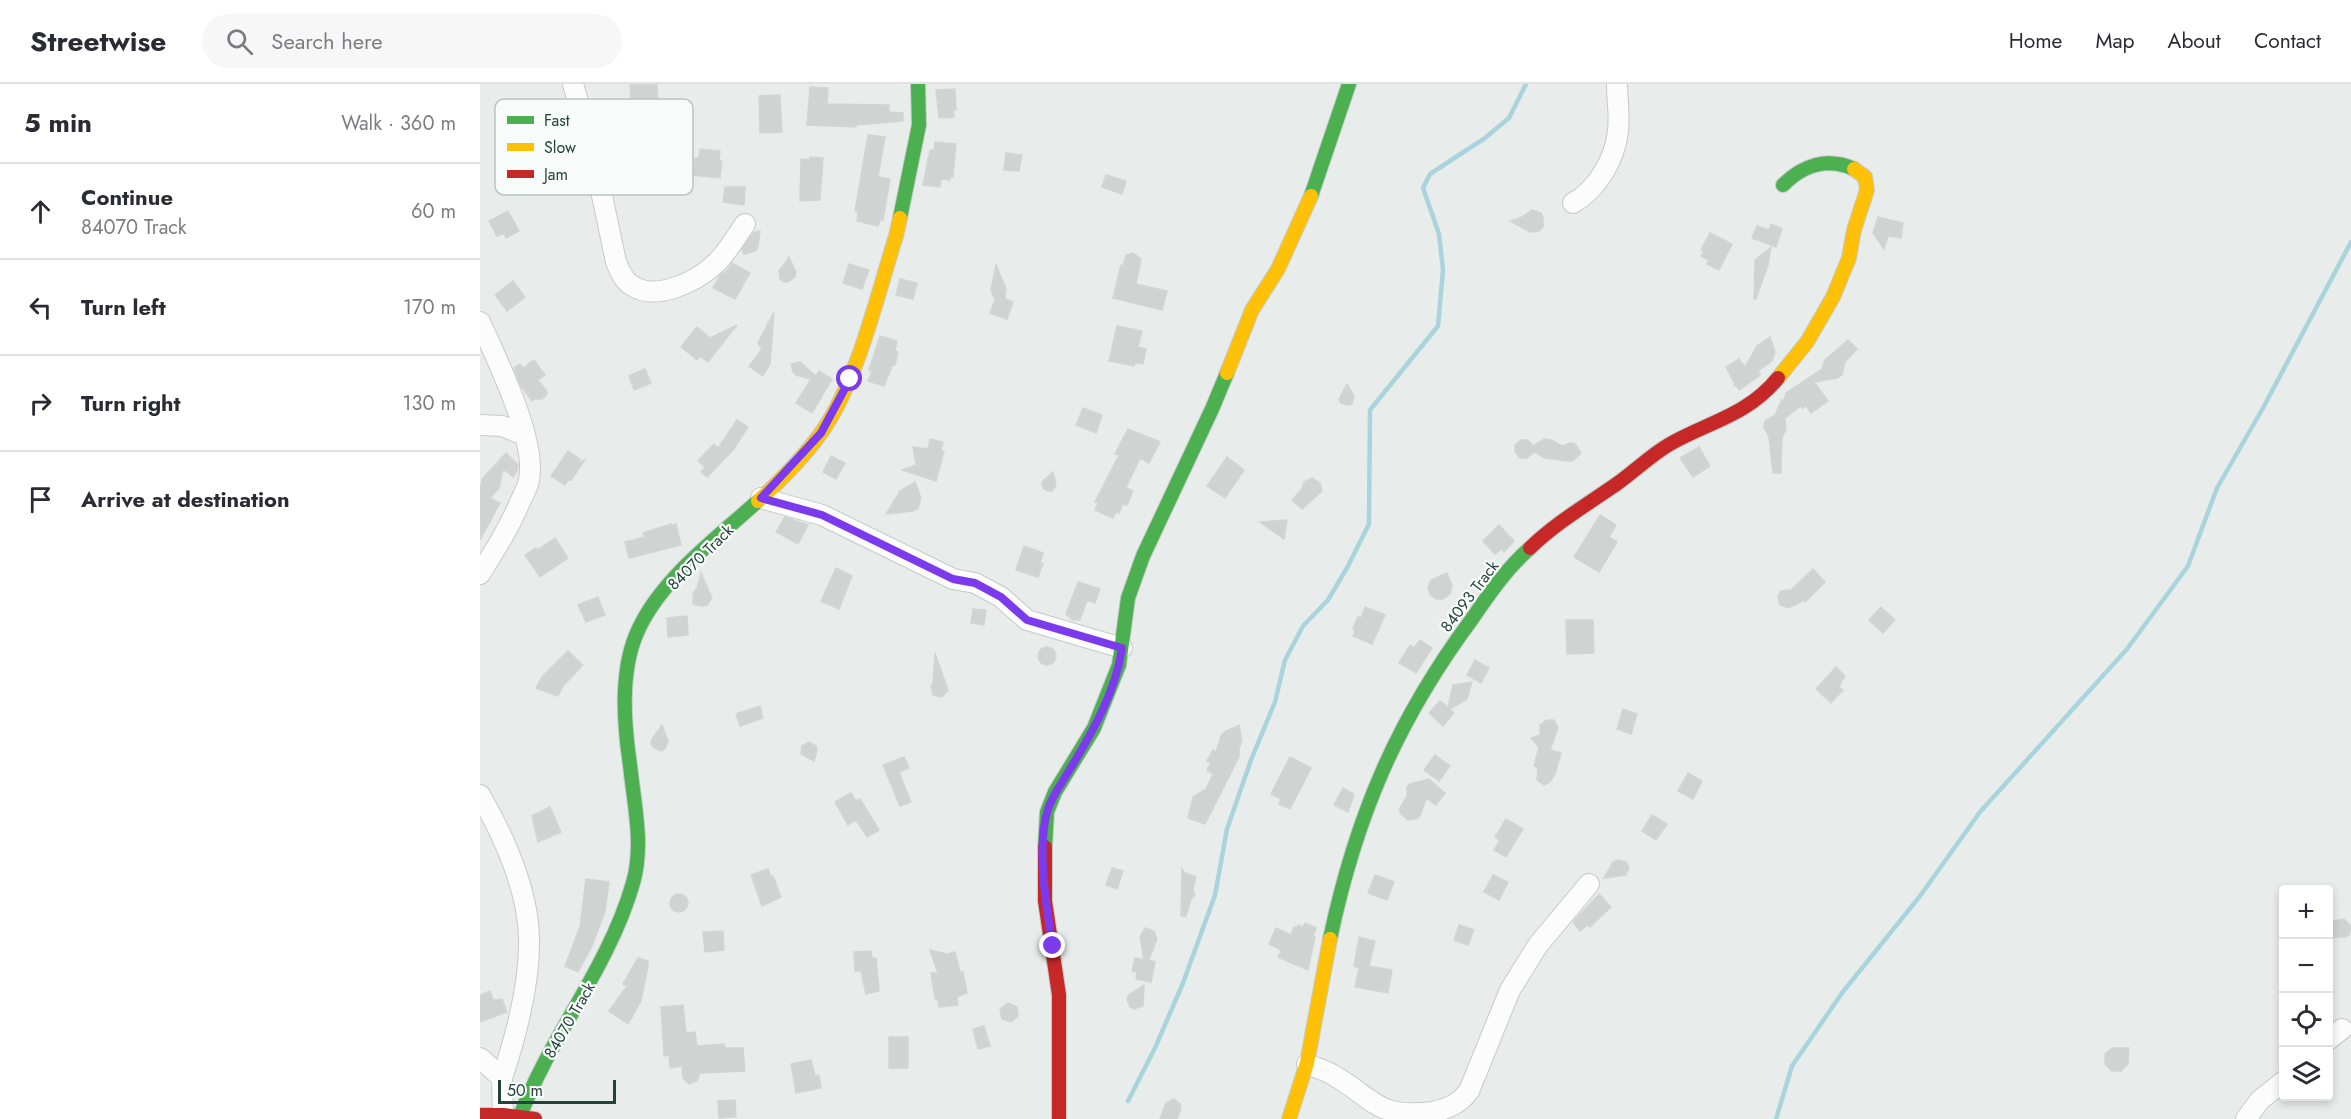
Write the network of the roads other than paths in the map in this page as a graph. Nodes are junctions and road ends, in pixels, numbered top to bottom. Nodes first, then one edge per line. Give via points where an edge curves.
1 (573, 84) edge
2 (918, 84) edge
3 (1349, 84) edge
4 (1617, 84) edge
5 (577, 99) edge
6 (1782, 185) dead end
7 (602, 195) edge
8 (1573, 203) dead end
9 (745, 224) dead end
10 (480, 322) edge
11 (480, 425) edge
12 (524, 435) junction
13 (761, 498) junction
14 (480, 574) edge
15 (1122, 648) junction
16 (480, 795) edge
17 (1589, 884) dead end
18 (480, 1058) edge
19 (1307, 1064) junction
20 (502, 1078) junction
21 (2279, 1084) edge
22 (480, 1115) edge
23 (509, 1117) edge
24 (535, 1119) edge
25 (1059, 1119) edge
26 (1289, 1119) edge
27 (2246, 1119) edge

1 - 5 street
2 - 13 street, 84070 Track via 919,125 896,236 850,379 821,433
3 - 15 street via 1307,208 1278,269 1252,310 1212,409 1143,556 1128,598
4 - 8 street via 1615,145 1592,190
6 - 19 street, 84093 Track via 1812,165 1844,165 1856,170 1867,182 1846,267 1834,296 1806,345 1760,397 1744,409 1664,447 1536,540 1464,628 1426,684 1371,790 1325,965
7 - 9 street via 616,262 628,284 638,290 664,290 704,274 718,262
10 - 12 street
11 - 12 street via 502,426
12 - 14 street via 531,461 529,482 510,526
13 - 15 street via 822,515 953,579 975,583 1001,597 1027,620
13 - 23 street, 84070 Track via 679,572 636,635 625,706 638,835 633,884 606,953 531,1087
15 - 25 street via 1094,728 1054,792 1044,832 1045,901 1059,995
16 - 20 street via 514,863 530,937 523,993
17 - 19 street via 1538,945 1510,990 1469,1091 1460,1102 1423,1114 1389,1113 1333,1075
18 - 20 street
19 - 26 street, 84093 Track
20 - 23 street
21 - 27 street
22 - 23 street
23 - 24 street

